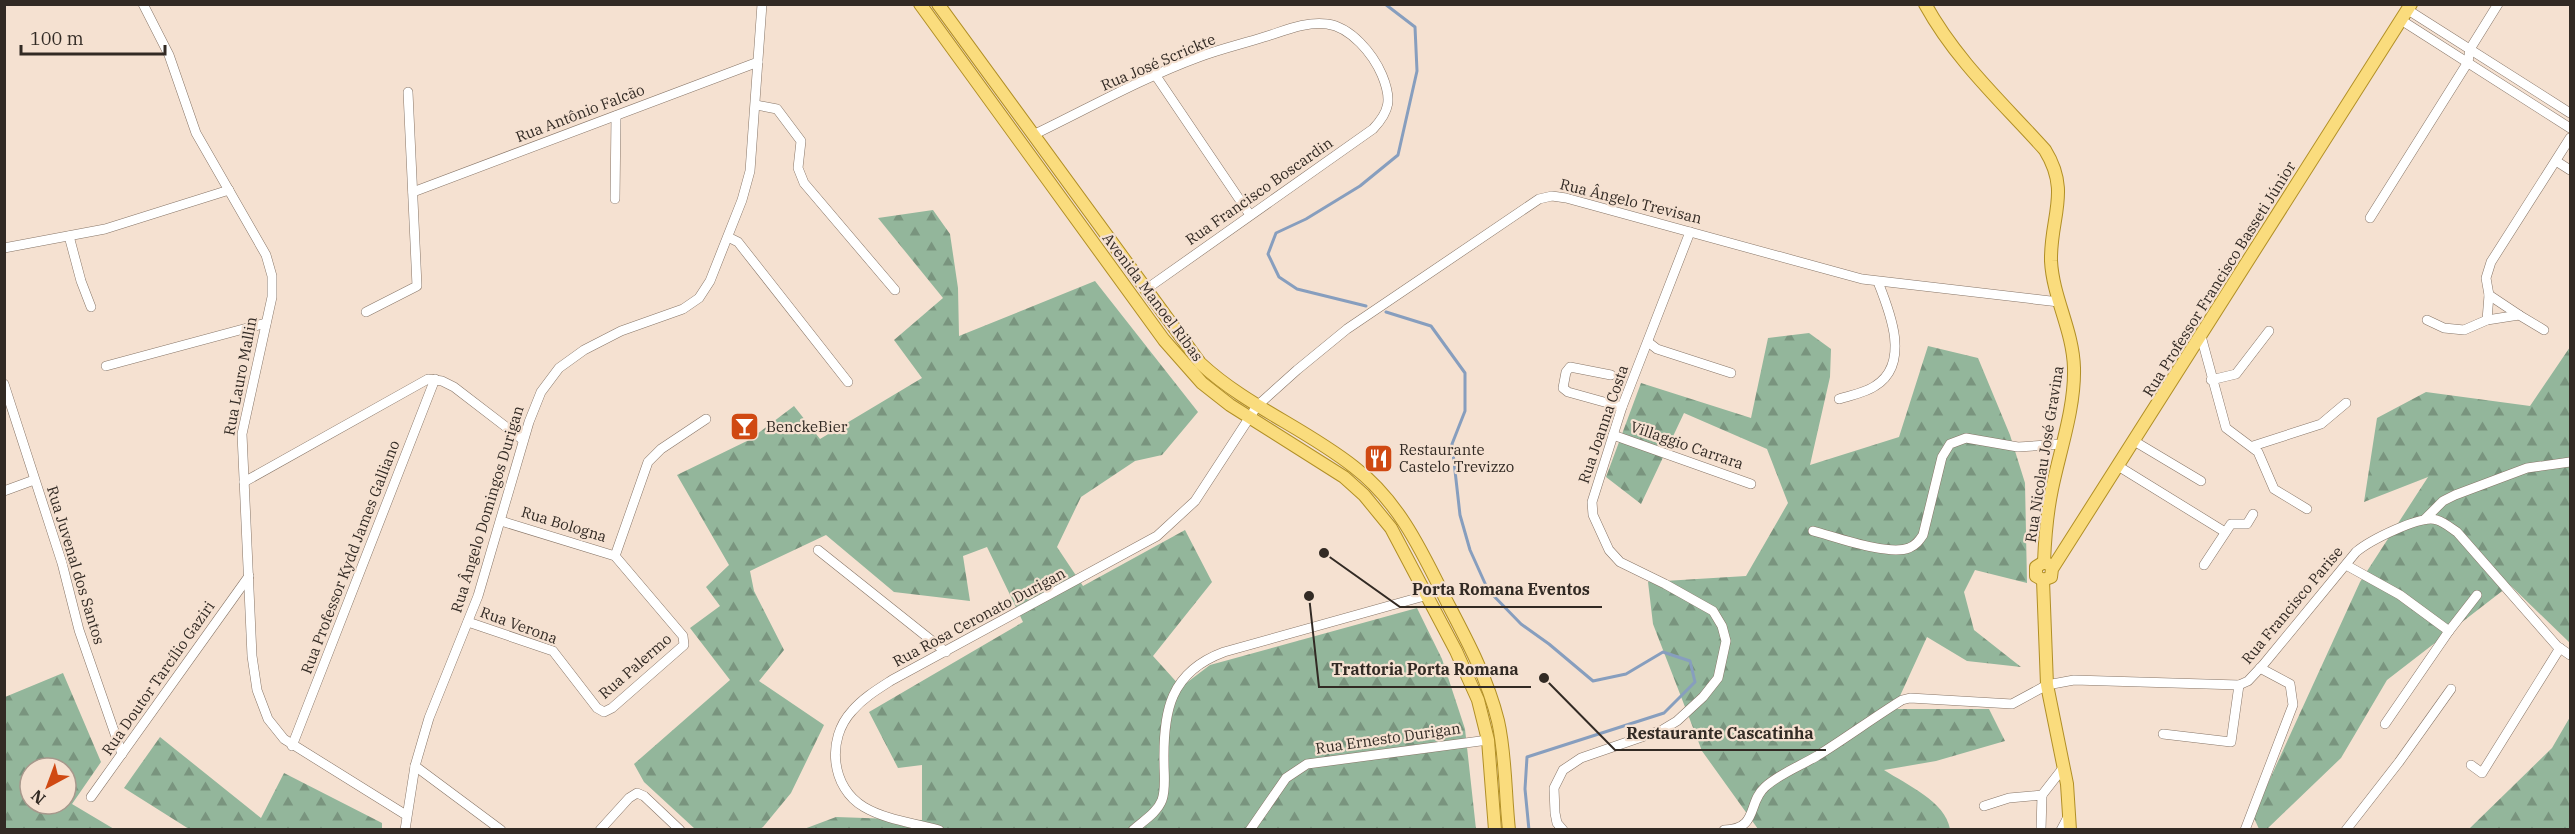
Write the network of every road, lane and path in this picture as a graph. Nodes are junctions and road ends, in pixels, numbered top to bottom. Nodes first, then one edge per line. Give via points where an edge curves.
1 (143, 4) edge
2 (762, 4) edge
3 (920, 4) edge
4 (1925, 4) edge
5 (2498, 4) edge
6 (938, 6) edge
7 (2407, 12) edge
8 (2470, 49) junction
9 (758, 62) junction
10 (2468, 63) junction
11 (1156, 76) junction
12 (408, 92) dead end
13 (756, 105) junction
14 (1386, 113) joint
15 (2571, 113) edge
16 (616, 116) junction
17 (1007, 124) junction
18 (2571, 128) edge
19 (1033, 135) junction
20 (2571, 138) edge
21 (1027, 152) junction
22 (1048, 157) junction
23 (2556, 161) junction
24 (2571, 170) edge
25 (229, 190) junction
26 (413, 192) junction
27 (615, 200) dead end
28 (1250, 215) junction
29 (2370, 218) dead end
30 (1690, 232) junction
31 (69, 236) junction
32 (728, 237) junction
33 (4, 248) edge
34 (1112, 268) junction
35 (1878, 282) junction
36 (895, 290) dead end
37 (1145, 290) junction
38 (2489, 295) junction
39 (2059, 302) junction
40 (91, 307) dead end
41 (366, 312) dead end
42 (1145, 314) junction
43 (2519, 315) junction
44 (2427, 320) dead end
45 (2487, 320) junction
46 (266, 323) junction
47 (2544, 330) dead end
48 (2269, 331) dead end
49 (1177, 334) junction
50 (2201, 336) junction
51 (1648, 342) junction
52 (106, 366) dead end
53 (1731, 373) dead end
54 (1611, 375) dead end
55 (435, 380) junction
56 (2211, 380) junction
57 (848, 382) dead end
58 (4, 384) edge
59 (1839, 399) dead end
60 (2346, 403) dead end
61 (1257, 406) junction
62 (1622, 407) junction
63 (1249, 417) junction
64 (706, 419) dead end
65 (1612, 435) junction
66 (523, 440) junction
67 (2134, 441) junction
68 (2062, 444) junction
69 (2253, 446) junction
70 (2571, 462) edge
71 (2118, 466) junction
72 (34, 480) junction
73 (2201, 481) dead end
74 (244, 482) junction
75 (1751, 484) dead end
76 (4, 491) edge
77 (2307, 509) dead end
78 (2253, 514) dead end
79 (2425, 519) junction
80 (501, 520) junction
81 (1812, 531) dead end
82 (2225, 532) junction
83 (818, 550) dead end
84 (615, 555) junction
85 (2204, 565) dead end
86 (2346, 565) junction
87 (2048, 566) junction
88 (249, 576) junction
89 (1428, 595) junction
90 (2477, 595) dead end
91 (1454, 615) junction
92 (468, 622) junction
93 (2449, 631) junction
94 (685, 642) joint
95 (2560, 648) junction
96 (946, 652) junction
97 (2571, 655) edge
98 (2260, 668) junction
99 (2047, 685) junction
100 (2239, 686) junction
101 (2451, 689) dead end
102 (604, 712) joint
103 (2385, 724) dead end
104 (2163, 734) dead end
105 (1501, 735) junction
106 (1488, 740) junction
107 (292, 746) junction
108 (122, 754) junction
109 (2471, 765) dead end
110 (415, 766) junction
111 (2064, 768) junction
112 (2042, 795) junction
113 (91, 797) dead end
114 (1984, 806) dead end
115 (2070, 813) junction
116 (406, 815) junction
117 (405, 830) edge
118 (501, 830) edge
119 (600, 830) edge
120 (680, 830) edge
121 (939, 830) edge
122 (1133, 830) edge
123 (1250, 830) edge
124 (1495, 830) edge
125 (1509, 830) edge
126 (1563, 830) edge
127 (1724, 830) edge
128 (2041, 830) edge
129 (2061, 830) edge
130 (2070, 830) edge
131 (2245, 830) edge
132 (2346, 830) edge

1 - 25 street, Rua Lauro Mallin via 169,55 191,124
2 - 9 street, Rua Ângelo Domingos Durigan
3 - 17 main road, Avenida Manoel Ribas
4 - 39 main road, Rua Nicolau José Gravina via 1982,83 2052,160 2059,183 2051,259
5 - 8 street
6 - 19 main road, Avenida Manoel Ribas
7 - 8 street
7 - 10 street
7 - 50 main road, Rua Professor Francisco Basseti Júnior
8 - 10 street
8 - 15 street
9 - 13 street, Rua Ângelo Domingos Durigan
9 - 16 street, Rua Antônio Falcão
10 - 18 street
10 - 29 street
11 - 14 street, Rua José Scrickte via 1207,54 1301,26 1328,24 1357,41 1375,63 1385,85
11 - 19 street, Rua José Scrickte
11 - 28 street
12 - 26 street
13 - 32 street, Rua Ângelo Domingos Durigan via 750,171
13 - 36 street via 783,114 801,141 798,168 804,183
14 - 28 street, Rua Francisco Boscardin via 1364,136
16 - 26 street, Rua Antônio Falcão
16 - 27 street
17 - 19 main road via 1023,136
17 - 21 main road, Avenida Manoel Ribas
19 - 22 main road, Avenida Manoel Ribas
20 - 23 street
21 - 22 main road via 1035,150
21 - 34 main road, Avenida Manoel Ribas
22 - 37 main road, Avenida Manoel Ribas
23 - 24 street
23 - 38 street via 2491,262 2486,278
25 - 31 street via 105,229
25 - 46 street, Rua Lauro Mallin via 270,266 273,287
26 - 41 street via 417,286
28 - 37 street, Rua Francisco Boscardin
30 - 35 street, Rua Ângelo Trevisan
30 - 51 street, Rua Joanna Costa
30 - 61 street, Rua Ângelo Trevisan via 1566,198 1544,197 1329,343
31 - 33 street
31 - 40 street
32 - 57 street via 738,242
32 - 66 street, Rua Ângelo Domingos Durigan via 705,291 692,304 601,340 559,368 542,392
34 - 37 main road via 1129,286
34 - 42 main road, Avenida Manoel Ribas
35 - 39 street, Rua Ângelo Trevisan
35 - 59 street via 1895,341 1890,370 1874,387
37 - 49 main road, Avenida Manoel Ribas
38 - 43 street
38 - 45 street
39 - 68 main road, Rua Nicolau José Gravina via 2072,343 2074,370
42 - 49 main road via 1153,312
42 - 63 main road, Avenida Manoel Ribas via 1202,383
43 - 45 street
43 - 47 street
44 - 45 street via 2455,330
46 - 52 street
46 - 74 street, Rua Lauro Mallin via 242,434
48 - 56 street via 2236,374
49 - 61 main road, Avenida Manoel Ribas via 1212,374
50 - 56 street
50 - 67 main road, Rua Professor Francisco Basseti Júnior
51 - 53 street via 1657,350
51 - 62 street, Rua Joanna Costa
54 - 62 street via 1570,367 1563,388
55 - 66 street via 454,387
55 - 74 street via 422,381
55 - 107 street, Rua Professor Kydd James Galliano
56 - 69 street via 2226,428
58 - 72 street, Rua Juvenal dos Santos
60 - 69 street via 2321,424
61 - 63 street, Rua Rosa Ceronato Durigan
61 - 91 main road, Avenida Manoel Ribas via 1347,462 1385,495 1413,537
62 - 65 street, Rua Joanna Costa
63 - 89 main road, Avenida Manoel Ribas via 1335,470 1365,495 1391,528
63 - 96 street, Rua Rosa Ceronato Durigan via 1194,501 1157,536
64 - 84 street via 648,462
65 - 75 street, Villaggio Carrara
65 - 126 street, Rua Joanna Costa via 1592,501 1593,515 1609,550 1633,570 1713,611 1726,641 1718,678 1677,721 1662,730 1581,758 1563,770 1554,788 1557,823
66 - 80 street, Rua Ângelo Domingos Durigan
67 - 71 main road, Rua Professor Francisco Basseti Júnior
67 - 73 street
68 - 81 street via 2018,447 1966,438 1950,444 1942,457 1923,535 1909,548 1885,549
68 - 87 main road, Rua Nicolau José Gravina via 2049,503
69 - 77 street via 2274,489
70 - 79 street, Rua Francisco Parise via 2527,468 2456,495 2443,501
71 - 82 street
71 - 87 main road, Rua Professor Francisco Basseti Júnior
72 - 76 street
72 - 108 street, Rua Juvenal dos Santos via 60,556 77,624
74 - 88 street, Rua Lauro Mallin
78 - 82 street via 2247,524 2231,524
79 - 86 street, Rua Francisco Parise via 2367,543
79 - 95 street via 2436,519 2457,532
80 - 84 street, Rua Bologna
80 - 92 street, Rua Ângelo Domingos Durigan
82 - 85 street
83 - 96 street
84 - 94 street, Rua Bologna
86 - 93 street via 2400,595
86 - 98 street, Rua Francisco Parise
87 - 99 main road, Rua Professor Francisco Basseti Júnior via 2051,577 2043,580
88 - 107 street, Rua Lauro Mallin via 257,690 268,719
88 - 108 street, Rua Doutor Tarcílio Gaziri
89 - 91 main road via 1436,596
89 - 106 main road, Avenida Manoel Ribas via 1471,683
89 - 122 street via 1224,652 1194,669 1178,686 1169,705 1162,800
90 - 93 street
91 - 105 main road, Avenida Manoel Ribas via 1485,682
92 - 102 street, Rua Verona via 553,651
92 - 110 street, Rua Ângelo Domingos Durigan via 438,694
93 - 103 street
94 - 102 street, Rua Palermo
95 - 97 street
95 - 109 street via 2482,773
96 - 121 street, Rua Rosa Ceronato Durigan via 861,701 842,725 836,754 840,782 856,802 878,814
98 - 100 street, Rua Francisco Parise
98 - 131 street via 2290,684 2293,705
99 - 100 street, Rua Francisco Parise via 2074,680
99 - 111 main road
99 - 127 street via 2012,704 1902,700 1767,784 1757,797 1751,817 1744,824
100 - 104 street via 2231,741
101 - 132 street
105 - 106 main road
105 - 125 main road, Avenida Manoel Ribas
106 - 123 street, Rua Ernesto Durigan via 1307,764 1286,778
106 - 124 main road, Avenida Manoel Ribas
107 - 116 street, Rua Lauro Mallin
108 - 113 street, Rua Doutor Tarcílio Gaziri
110 - 116 street, Rua Ângelo Domingos Durigan
110 - 118 street
111 - 112 street
111 - 115 main road
112 - 114 street via 2009,798
112 - 128 street
115 - 129 street
115 - 130 main road
116 - 117 street, Rua Ângelo Domingos Durigan
119 - 120 street via 637,793

